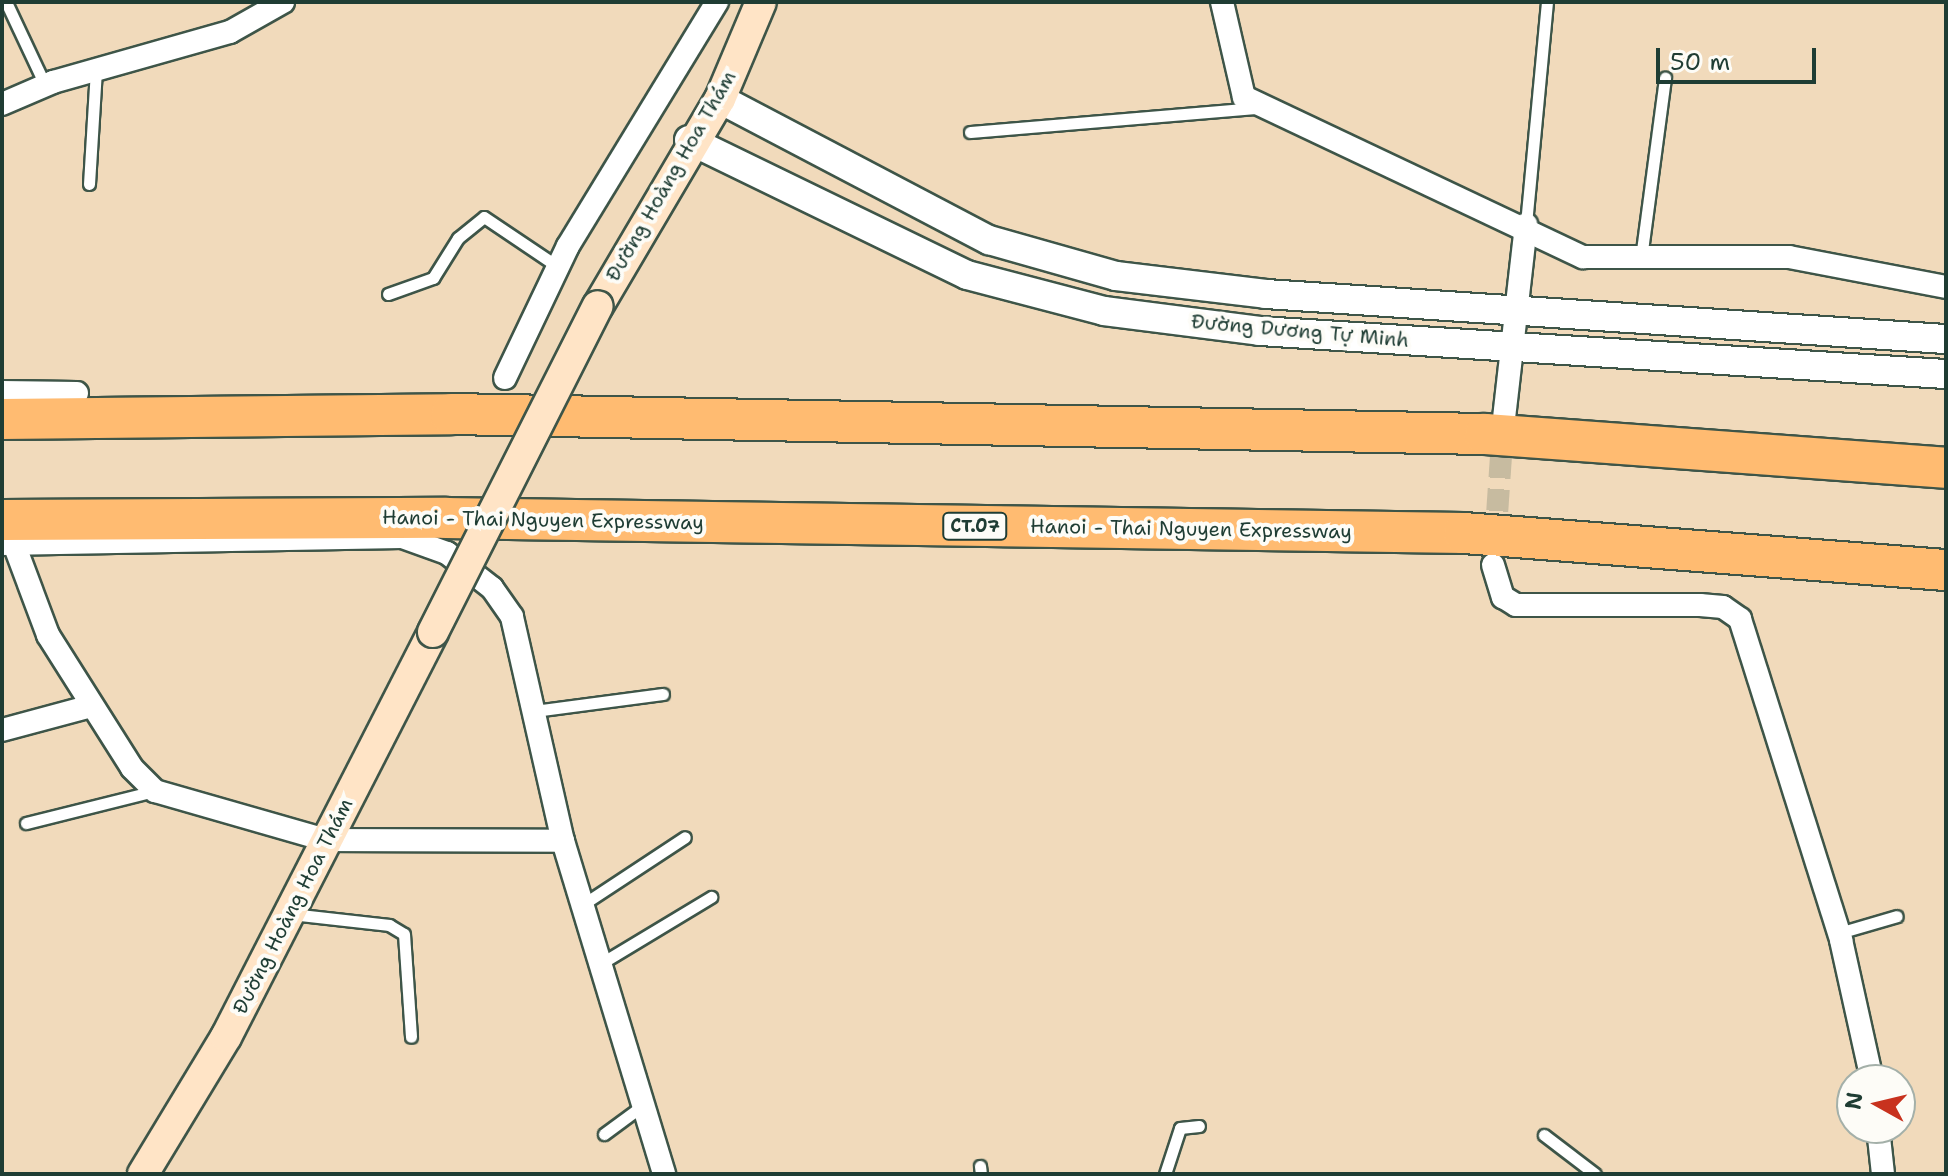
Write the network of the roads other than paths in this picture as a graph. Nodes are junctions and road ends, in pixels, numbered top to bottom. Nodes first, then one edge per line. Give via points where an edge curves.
1 (6, 2) edge
2 (283, 2) edge
3 (717, 2) edge
4 (761, 2) edge
5 (1222, 2) edge
6 (1547, 2) edge
7 (96, 69) junction
8 (1665, 78) dead end
9 (45, 85) junction
10 (720, 99) junction
11 (2, 104) edge
12 (1260, 108) junction
13 (970, 132) dead end
14 (689, 140) junction
15 (89, 184) dead end
16 (1526, 224) junction
17 (1640, 262) junction
18 (557, 266) junction
19 (1946, 287) edge
20 (388, 294) dead end
21 (1516, 310) junction
22 (1946, 339) edge
23 (1512, 347) junction
24 (1946, 374) edge
25 (505, 378) dead end
26 (2, 392) edge
27 (77, 393) dead end
28 (2, 419) edge
29 (1503, 427) tunnel mouth
30 (1946, 468) edge
31 (6, 536) edge
32 (1493, 565) tunnel mouth
33 (1946, 570) edge
34 (663, 694) dead end
35 (91, 706) junction
36 (534, 711) junction
37 (2, 730) edge
38 (155, 791) junction
39 (26, 823) dead end
40 (685, 837) dead end
41 (326, 840) junction
42 (563, 841) junction
43 (711, 897) dead end
44 (582, 906) junction
45 (286, 913) junction
46 (1897, 916) dead end
47 (1839, 933) junction
48 (599, 964) junction
49 (411, 1037) dead end
50 (1868, 1064) edge
51 (642, 1106) junction
52 (1199, 1126) dead end
53 (604, 1134) dead end
54 (1544, 1135) dead end
55 (1880, 1144) edge
56 (143, 1174) edge
57 (664, 1174) edge
58 (1165, 1174) edge
59 (1595, 1174) edge
60 (1883, 1174) edge

1 - 9 lane
2 - 7 street via 230,32
3 - 18 street
4 - 10 main road, Đường Hoàng Hoa Thám
5 - 12 street via 1237,82
6 - 16 lane
7 - 9 street
7 - 15 lane
8 - 17 lane
9 - 11 street
10 - 14 main road, Đường Hoàng Hoa Thám
10 - 21 street, Đường Dương Tự Minh via 989,240 1052,261 1266,294
12 - 13 lane
12 - 16 street
14 - 23 street, Đường Dương Tự Minh via 967,275 1042,299 1260,331
14 - 41 main road, Đường Hoàng Hoa Thám, bridge via 598,306
16 - 17 street via 1583,257
16 - 21 street
17 - 19 street via 1789,257
18 - 20 lane via 484,217 458,238 433,278
18 - 25 street
21 - 22 street, Đường Dương Tự Minh
21 - 23 street
23 - 24 street, Đường Dương Tự Minh
23 - 29 street
26 - 27 street
28 - 30 highway via 451,414 1485,434
31 - 33 highway, Hanoi - Thai Nguyen Expressway / CT.07 via 446,518 1464,533
31 - 35 street via 35,607
31 - 36 street via 426,542 492,588 512,617
32 - 47 street via 1503,597 1534,609 1700,605 1733,611 1769,702
34 - 36 lane
35 - 37 street
35 - 38 street
36 - 42 street
38 - 39 lane
38 - 41 street
40 - 44 lane
41 - 42 street
41 - 45 main road, Đường Hoàng Hoa Thám
42 - 44 street
43 - 48 lane
44 - 48 street
45 - 49 lane via 389,925 404,934
45 - 56 main road, Đường Hoàng Hoa Thám via 226,1037
46 - 47 lane
47 - 50 street
48 - 51 street
51 - 53 lane
51 - 57 street
52 - 58 lane via 1180,1128
54 - 59 lane
55 - 60 street

